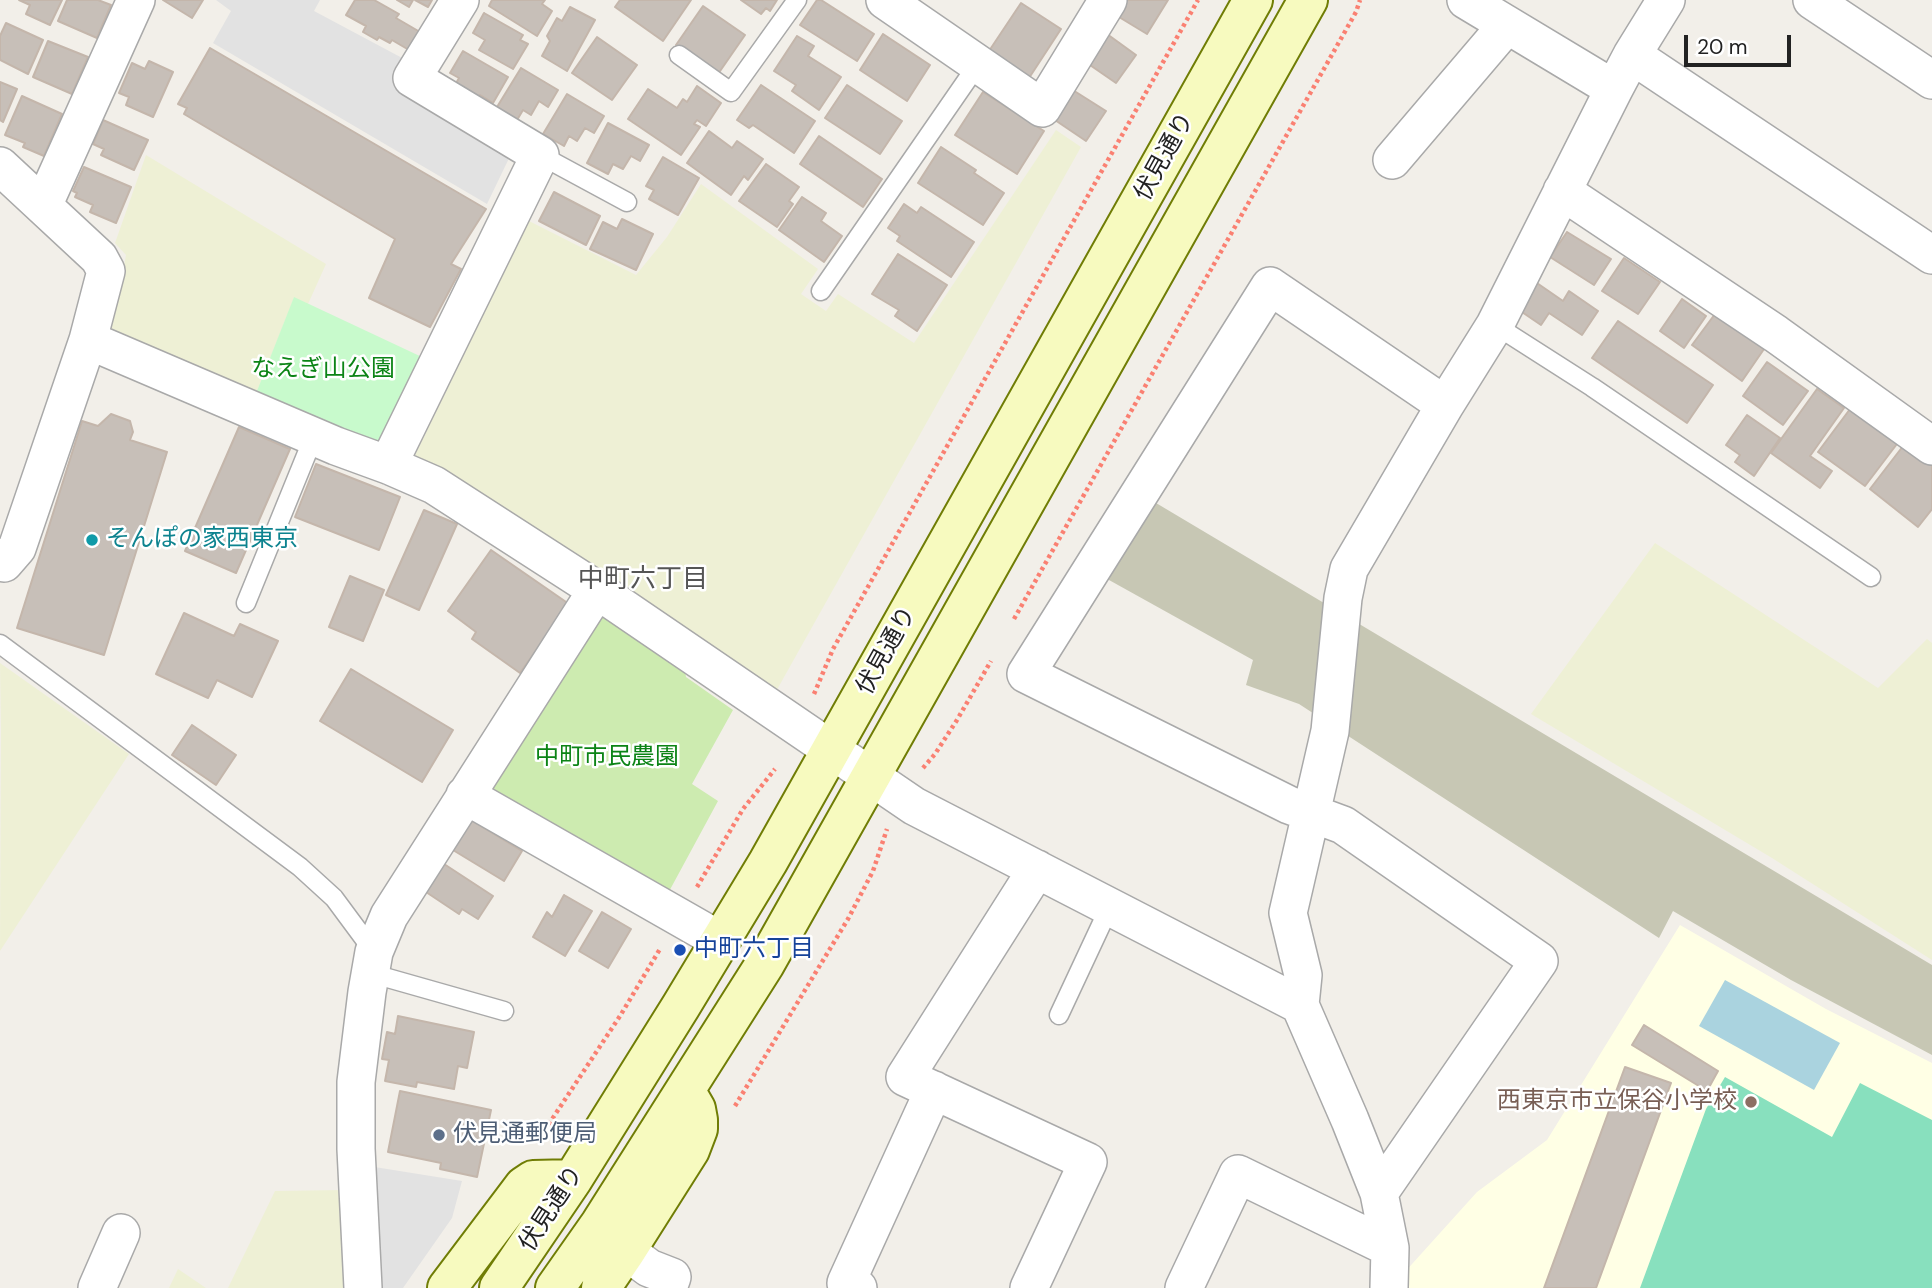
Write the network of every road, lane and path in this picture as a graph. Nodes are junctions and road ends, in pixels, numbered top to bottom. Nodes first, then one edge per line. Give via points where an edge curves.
1 (136, 0) edge
2 (460, 0) edge
3 (797, 0) edge
4 (885, 0) edge
5 (1108, 0) edge
6 (1198, 0) edge
7 (1253, 0) edge
8 (1308, 0) edge
9 (1466, 0) edge
10 (1666, 0) edge
11 (1812, 0) edge
12 (1507, 24) junction
13 (679, 55) dead end
14 (1632, 55) junction
15 (978, 64) junction
16 (1932, 80) edge
17 (1614, 89) junction
18 (540, 155) junction
19 (1392, 160) dead end
20 (0, 166) edge
21 (1562, 191) junction
22 (626, 202) dead end
23 (43, 206) junction
24 (1932, 256) edge
25 (821, 291) dead end
26 (1495, 325) junction
27 (88, 340) junction
28 (1445, 405) junction
29 (314, 436) junction
30 (1932, 446) edge
31 (388, 466) junction
32 (1, 569) edge
33 (1871, 577) dead end
34 (597, 590) junction
35 (246, 603) dead end
36 (0, 644) edge
37 (817, 741) junction
38 (870, 777) junction
39 (465, 794) junction
40 (1311, 813) junction
41 (1037, 869) junction
42 (1109, 908) junction
43 (679, 918) junction
44 (721, 941) junction
45 (372, 962) junction
46 (1300, 1005) junction
47 (505, 1011) dead end
48 (1059, 1015) dead end
49 (685, 1090) junction
50 (934, 1090) junction
51 (531, 1150) dead end
52 (573, 1179) junction
53 (1379, 1193) junction
54 (121, 1233) dead end
55 (1390, 1248) junction
56 (626, 1251) junction
57 (97, 1288) edge
58 (363, 1288) edge
59 (447, 1288) edge
60 (499, 1288) edge
61 (555, 1288) edge
62 (601, 1288) edge
63 (668, 1288) edge
64 (858, 1288) edge
65 (1029, 1288) edge
66 (1184, 1288) edge
67 (1389, 1288) edge

1 - 23 street
2 - 18 street via 412,78
3 - 13 lane via 731,92
4 - 15 street
5 - 15 street via 1042,108
6 - 37 path via 833,649 808,719
7 - 37 main road, 伏見通り
8 - 38 main road, 伏見通り
9 - 12 street
10 - 14 street
11 - 16 street
12 - 17 street
12 - 19 street
14 - 17 street
14 - 24 street
15 - 25 lane
17 - 21 street
18 - 22 lane
18 - 31 street
20 - 23 street
21 - 26 street
21 - 30 street via 1776,334
23 - 27 street via 99,258 106,271
26 - 28 street
26 - 33 lane
27 - 29 street
27 - 32 street via 17,548
28 - 40 street via 1349,569 1329,731
28 - 40 street via 1270,286 1026,674
29 - 31 street
29 - 35 lane
31 - 34 street via 434,485
34 - 37 street
34 - 39 street
36 - 45 lane via 300,867 334,898
37 - 38 street
37 - 43 path via 791,749 743,809
37 - 44 main road, 伏見通り
38 - 41 street via 914,806
38 - 49 main road, 伏見通り via 765,964
39 - 43 street
39 - 45 street via 388,916
40 - 46 street via 1287,913 1303,975
40 - 53 street via 1343,825 1539,961
41 - 42 street
41 - 50 street via 905,1077
42 - 46 street
42 - 48 lane
43 - 44 street
43 - 51 path
44 - 52 main road, 伏見通り
45 - 47 lane
45 - 58 street via 356,1082
46 - 53 street
49 - 56 main road via 696,1109 698,1129 690,1150
49 - 61 main road, 伏見通り
50 - 64 street via 846,1283
50 - 65 street via 1088,1162
52 - 59 main road via 533,1180 524,1186
52 - 60 main road, 伏見通り
53 - 55 street
54 - 57 street
55 - 66 street via 1238,1174
55 - 67 street
56 - 62 main road
56 - 63 street via 672,1277

